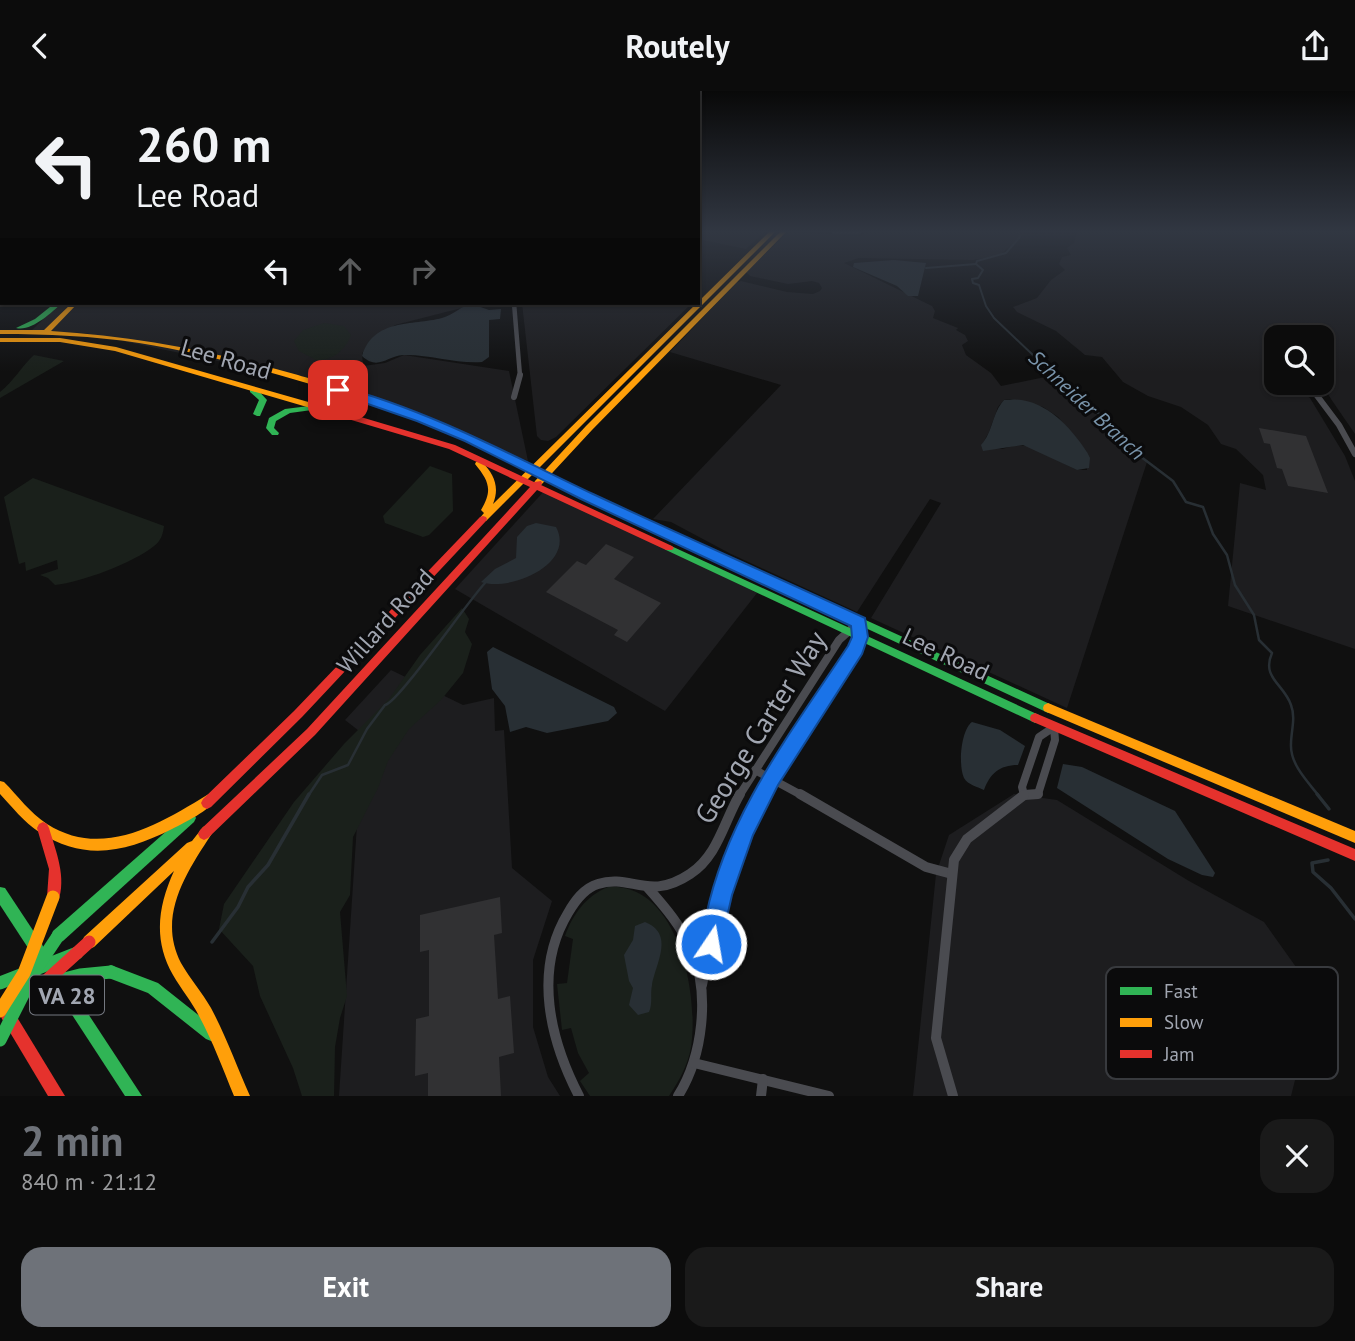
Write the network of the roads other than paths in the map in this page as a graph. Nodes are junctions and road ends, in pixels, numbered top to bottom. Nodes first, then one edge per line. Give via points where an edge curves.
1 (725, 279) edge
2 (737, 279) edge
3 (700, 303) edge
4 (57, 305) edge
5 (58, 305) edge
6 (74, 305) edge
7 (75, 305) edge
8 (514, 305) edge
9 (698, 305) edge
10 (47, 331) junction
11 (0, 332) edge
12 (85, 333) junction
13 (35, 335) junction
14 (0, 340) edge
15 (250, 388) junction
16 (1316, 395) edge
17 (514, 397) dead end
18 (319, 408) junction
19 (257, 414) dead end
20 (275, 433) dead end
21 (441, 444) junction
22 (1355, 454) edge
23 (533, 468) junction
24 (546, 474) junction
25 (522, 479) junction
26 (536, 485) junction
27 (461, 540) junction
28 (859, 622) junction
29 (847, 631) junction
30 (860, 637) junction
31 (1054, 727) junction
32 (755, 770) junction
33 (771, 779) junction
34 (0, 786) edge
35 (1024, 795) junction
36 (211, 799) junction
37 (43, 828) junction
38 (207, 831) junction
39 (1355, 837) edge
40 (1355, 855) edge
41 (952, 874) junction
42 (648, 888) junction
43 (0, 893) edge
44 (77, 953) junction
45 (33, 964) junction
46 (24, 973) junction
47 (2, 983) edge
48 (41, 985) junction
49 (702, 985) junction
50 (24, 991) junction
51 (11, 996) junction
52 (0, 1001) edge
53 (16, 1007) junction
54 (0, 1011) edge
55 (0, 1021) edge
56 (214, 1037) junction
57 (0, 1039) edge
58 (694, 1063) junction
59 (763, 1079) junction
60 (57, 1096) edge
61 (134, 1096) edge
62 (242, 1096) edge
63 (579, 1096) edge
64 (678, 1096) edge
65 (761, 1096) edge
66 (829, 1096) edge
67 (953, 1096) edge

1 - 3 main road, Willard Road
2 - 24 main road, Willard Road
4 - 11 main road via 29,325
5 - 13 main road
6 - 10 main road
7 - 12 main road via 64,322
8 - 17 street via 520,381
9 - 23 main road, Willard Road
10 - 12 main road, Lee Road
10 - 13 main road
11 - 13 main road, Lee Road
12 - 23 main road, Lee Road via 195,351 354,394
13 - 14 main road
13 - 15 main road, Lee Road via 102,346
15 - 18 main road, Lee Road
15 - 19 main road via 263,400
16 - 22 street
18 - 20 main road via 279,414 270,422
18 - 21 main road, Lee Road
21 - 25 main road, Lee Road
21 - 27 main road via 480,465 494,483 492,500
23 - 24 main road, Lee Road
23 - 25 main road, Willard Road
24 - 26 main road, Willard Road
24 - 28 main road, Lee Road
25 - 26 main road, Lee Road
25 - 27 main road, Willard Road
26 - 29 main road, Lee Road
26 - 38 main road, Willard Road via 311,732
27 - 36 main road, Willard Road via 298,714
28 - 29 street, George Carter Way
28 - 30 street, George Carter Way
28 - 39 main road, Lee Road via 1101,732
29 - 30 main road, Lee Road
29 - 32 street, George Carter Way
30 - 31 main road, Lee Road
30 - 33 street, George Carter Way
31 - 35 street via 1039,737 1022,787
31 - 35 street via 1055,740 1038,794
31 - 40 main road, Lee Road
32 - 33 street
32 - 42 street, George Carter Way via 708,858 676,882
33 - 41 street via 926,867
33 - 49 street, George Carter Way via 730,866
34 - 37 main road
35 - 41 street via 965,839
36 - 37 main road via 143,840 115,846 67,841
36 - 45 main road, Willard Road, bridge via 58,936
37 - 45 main road, bridge via 55,869 53,897
38 - 44 main road, Willard Road, bridge
38 - 56 main road via 178,872 163,921 173,961
41 - 67 street via 936,1038
42 - 49 street, George Carter Way via 685,936
42 - 63 street, George Carter Way via 615,881 599,883 577,899 561,924 550,962 551,1009 560,1057
43 - 61 main road, VA 28
44 - 45 main road, bridge
44 - 48 main road, Willard Road, bridge
45 - 46 main road, bridge
45 - 47 main road, bridge
45 - 50 main road, bridge
46 - 47 main road, bridge
46 - 51 main road, bridge
48 - 50 main road, bridge
48 - 53 main road, Willard Road, bridge
48 - 56 main road, bridge via 80,975 125,974 169,999
49 - 58 street, George Carter Way
50 - 51 main road, bridge
50 - 53 main road, bridge
51 - 52 main road, bridge
51 - 54 main road, bridge
52 - 60 main road, VA 28
53 - 55 main road, Willard Road, bridge
53 - 57 main road, bridge
56 - 62 main road
58 - 59 street
58 - 64 street, George Carter Way
59 - 65 street
59 - 66 street

